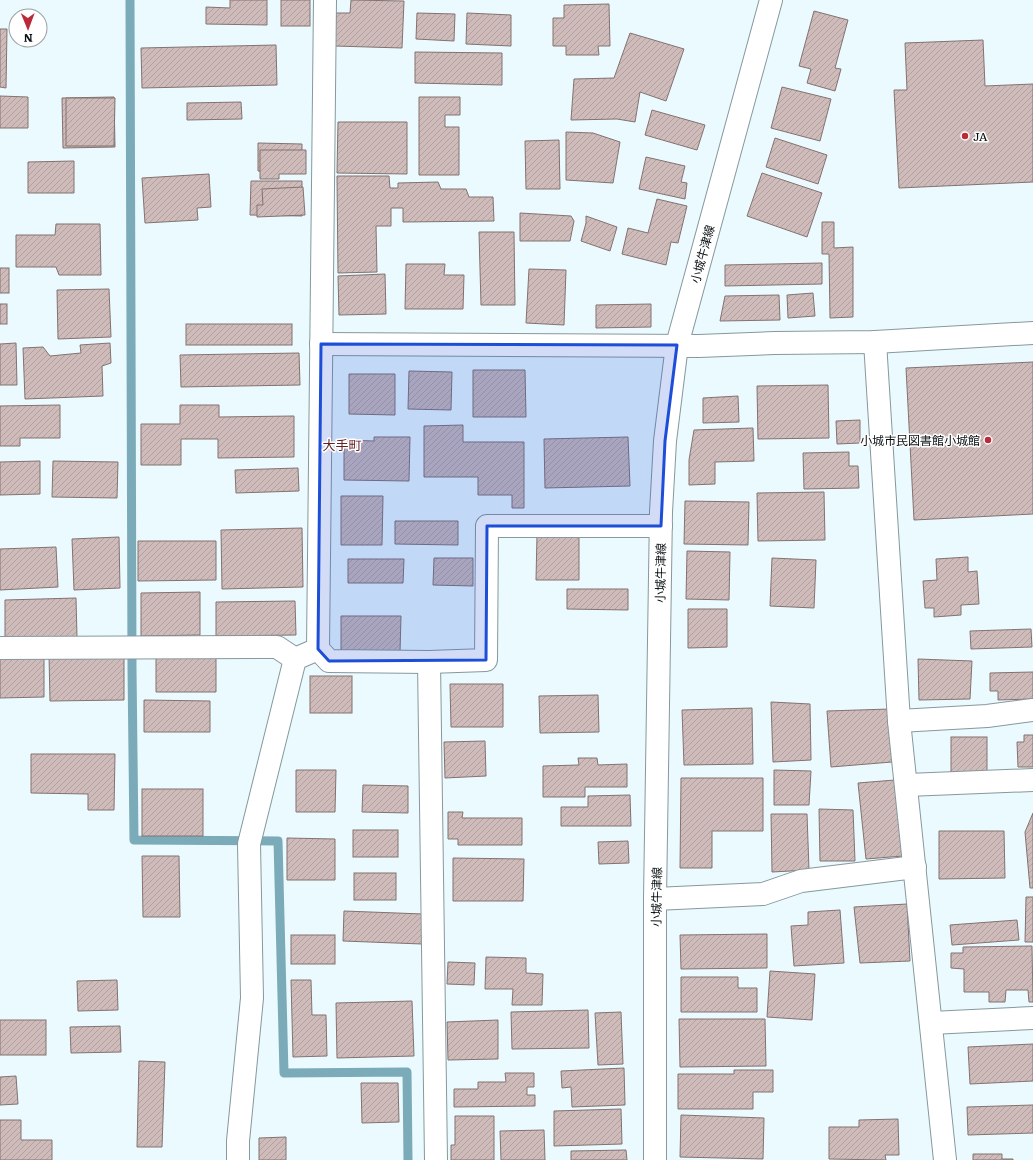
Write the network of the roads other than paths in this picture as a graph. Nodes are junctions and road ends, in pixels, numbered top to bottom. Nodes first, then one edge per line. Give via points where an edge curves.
1 (325, 0) edge
2 (771, 0) edge
3 (1033, 333) edge
4 (875, 342) junction
5 (321, 344) junction
6 (677, 345) junction
7 (661, 526) junction
8 (0, 648) edge
9 (318, 649) junction
10 (295, 659) junction
11 (428, 662) junction
12 (1033, 710) edge
13 (899, 721) junction
14 (1033, 780) edge
15 (906, 785) junction
16 (915, 867) junction
17 (655, 899) junction
18 (1033, 1018) edge
19 (931, 1023) junction
20 (238, 1160) edge
21 (436, 1160) edge
22 (655, 1160) edge
23 (945, 1160) edge

1 - 5 street
2 - 6 street, 小城牛津線
3 - 4 street
4 - 6 street
4 - 13 street
5 - 6 street
5 - 9 street
6 - 7 street, 小城牛津線 via 665,441
7 - 11 street via 487,526 486,660
7 - 17 street, 小城牛津線
8 - 10 street via 277,647
9 - 10 street
9 - 11 street via 328,661
10 - 20 street via 250,844 252,998
11 - 21 street
12 - 13 street via 987,716
13 - 15 street
14 - 15 street
15 - 16 street
16 - 17 street via 801,881 763,894
16 - 19 street
17 - 22 street, 小城牛津線
18 - 19 street
19 - 23 street

